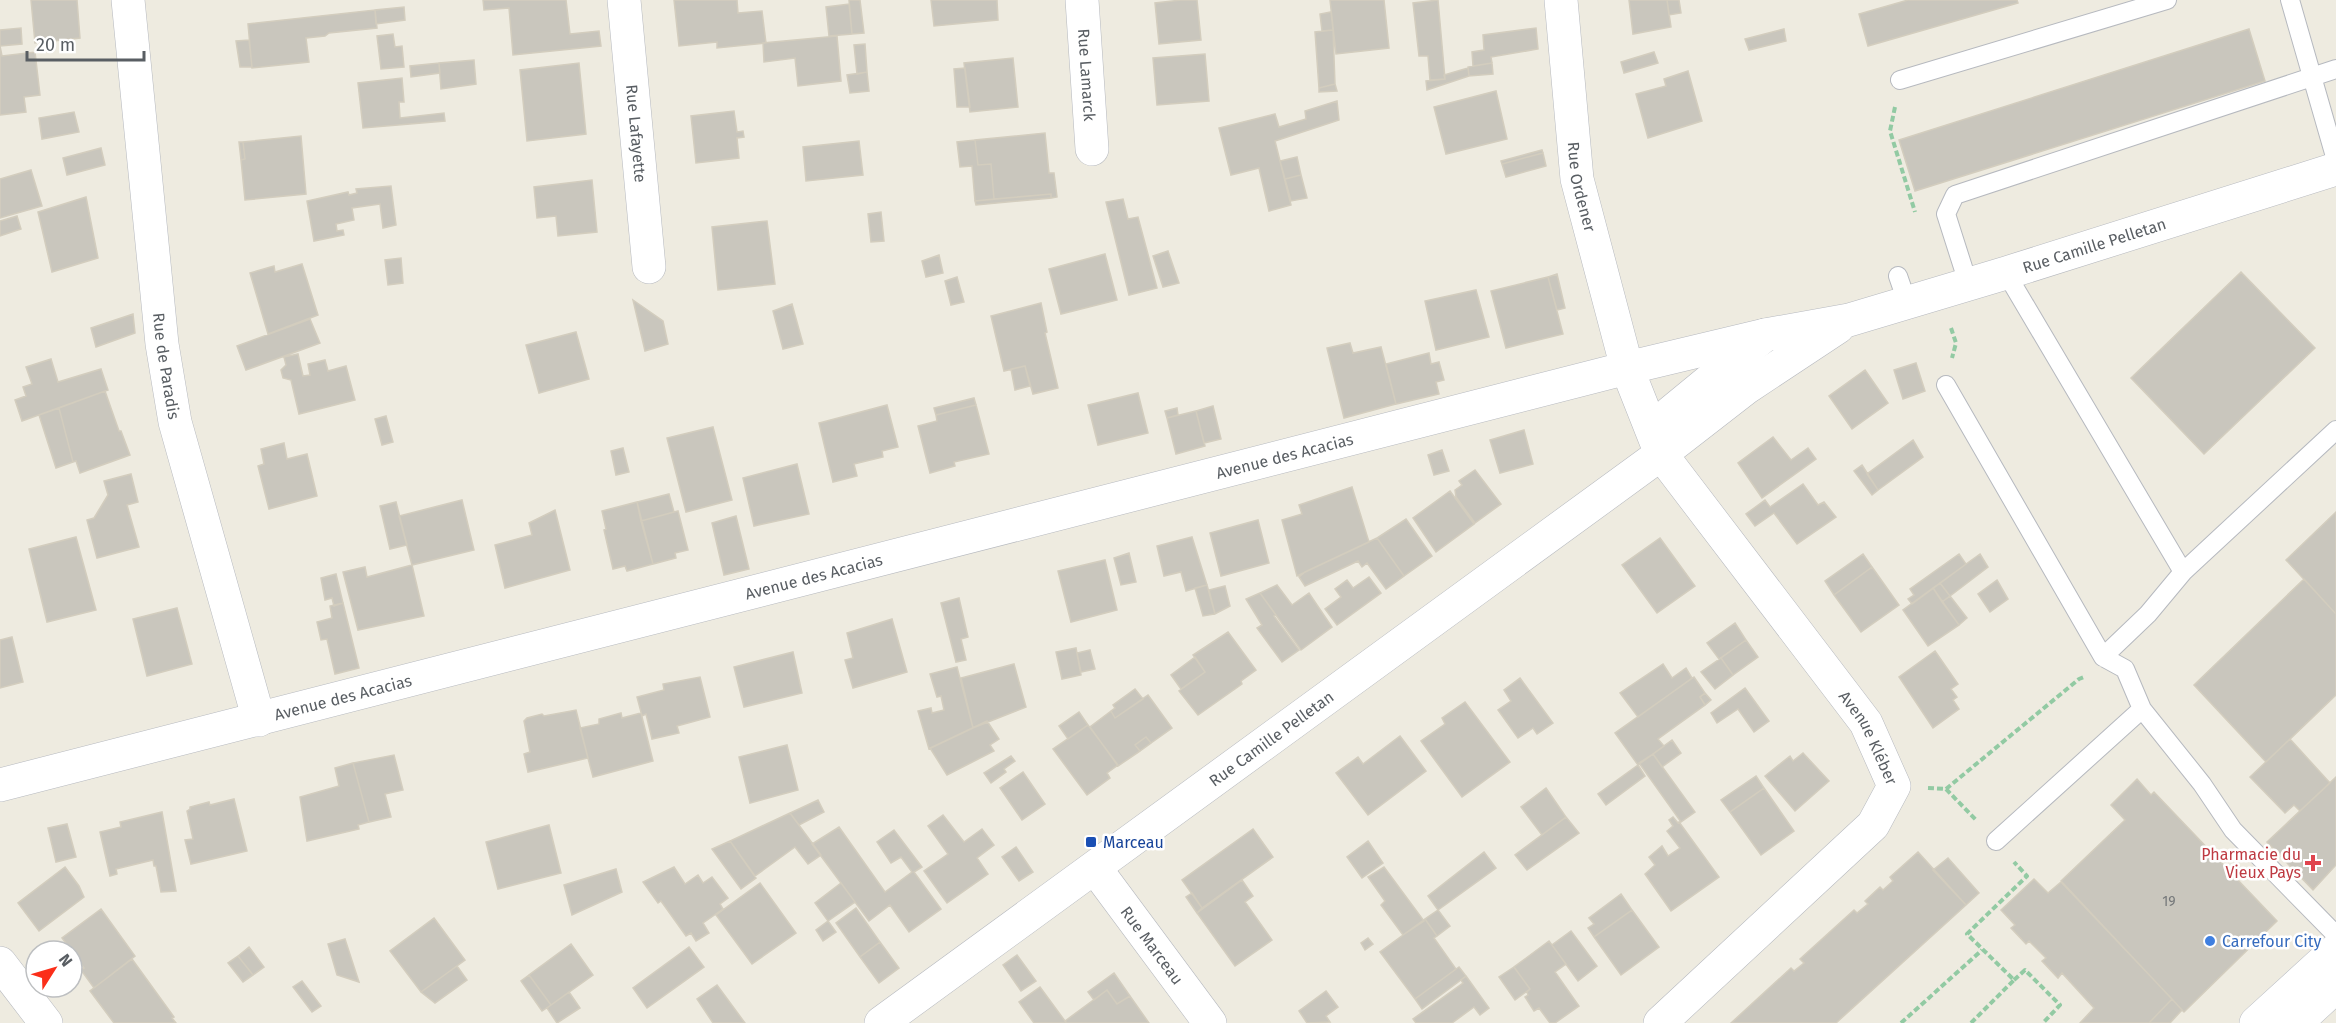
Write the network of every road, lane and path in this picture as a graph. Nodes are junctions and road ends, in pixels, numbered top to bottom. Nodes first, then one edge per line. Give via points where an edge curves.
1 (128, 0) edge
2 (624, 0) edge
3 (1082, 0) edge
4 (1561, 0) edge
5 (2167, 0) edge
6 (2290, 0) edge
7 (2336, 69) edge
8 (2312, 77) junction
9 (1900, 80) joint
10 (1092, 149) dead end
11 (2336, 160) edge
12 (2336, 169) edge
13 (1917, 216) dead end
14 (649, 267) dead end
15 (2006, 273) junction
16 (1954, 287) junction
17 (1850, 320) junction
18 (1765, 335) junction
19 (1627, 368) junction
20 (1946, 385) joint
21 (2336, 430) edge
22 (1661, 454) junction
23 (2183, 572) junction
24 (2103, 657) junction
25 (2125, 669) junction
26 (2142, 709) junction
27 (259, 720) junction
28 (0, 785) edge
29 (1894, 786) junction
30 (1946, 789) junction
31 (1996, 841) junction
32 (1095, 868) junction
33 (2336, 935) edge
34 (1982, 950) junction
35 (2336, 950) edge
36 (0, 963) edge
37 (2014, 980) junction
38 (2336, 986) edge
39 (46, 1023) edge
40 (881, 1023) edge
41 (1210, 1023) edge
42 (1660, 1023) edge
43 (1901, 1023) edge
44 (1971, 1023) edge
45 (2043, 1023) edge
46 (2256, 1023) edge
47 (2296, 1023) edge

1 - 27 street, Rue de Paradis via 162,344 175,422
2 - 14 street, Rue Lafayette
3 - 10 street, Rue Lamarck
4 - 19 street, Rue Ordener via 1577,179
5 - 9 lane
6 - 8 lane
7 - 8 lane
8 - 11 lane
8 - 16 lane via 1955,195 1946,214
9 - 13 path via 1890,131
12 - 15 street, Rue Camille Pelletan
15 - 16 street, Rue Camille Pelletan
15 - 23 lane
16 - 17 street, Rue Camille Pelletan via 1902,289
16 - 20 path via 1956,342
17 - 18 street, Rue Camille Pelletan
17 - 22 street, Rue Camille Pelletan via 1746,388
18 - 19 street, Rue Camille Pelletan
18 - 22 street, Rue Camille Pelletan via 1670,413
19 - 22 street, Rue Ordener
19 - 27 street, Avenue des Acacias
20 - 24 lane
21 - 23 lane
22 - 29 street, Avenue Kléber via 1866,723
22 - 32 street, Rue Camille Pelletan
23 - 24 lane via 2148,614
24 - 25 lane
25 - 26 lane
25 - 30 path via 2079,679
26 - 31 lane
26 - 33 lane via 2202,783 2233,830
27 - 28 street, Avenue des Acacias
29 - 30 path
29 - 42 street, Avenue Kléber via 1873,825
30 - 31 path
31 - 34 path via 2027,876 1967,934
32 - 40 street, Rue Camille Pelletan
32 - 41 street, Rue Marceau
34 - 37 path
34 - 43 path
35 - 46 street
36 - 39 street
37 - 44 path
37 - 45 path via 2025,970 2060,1005
38 - 47 street

